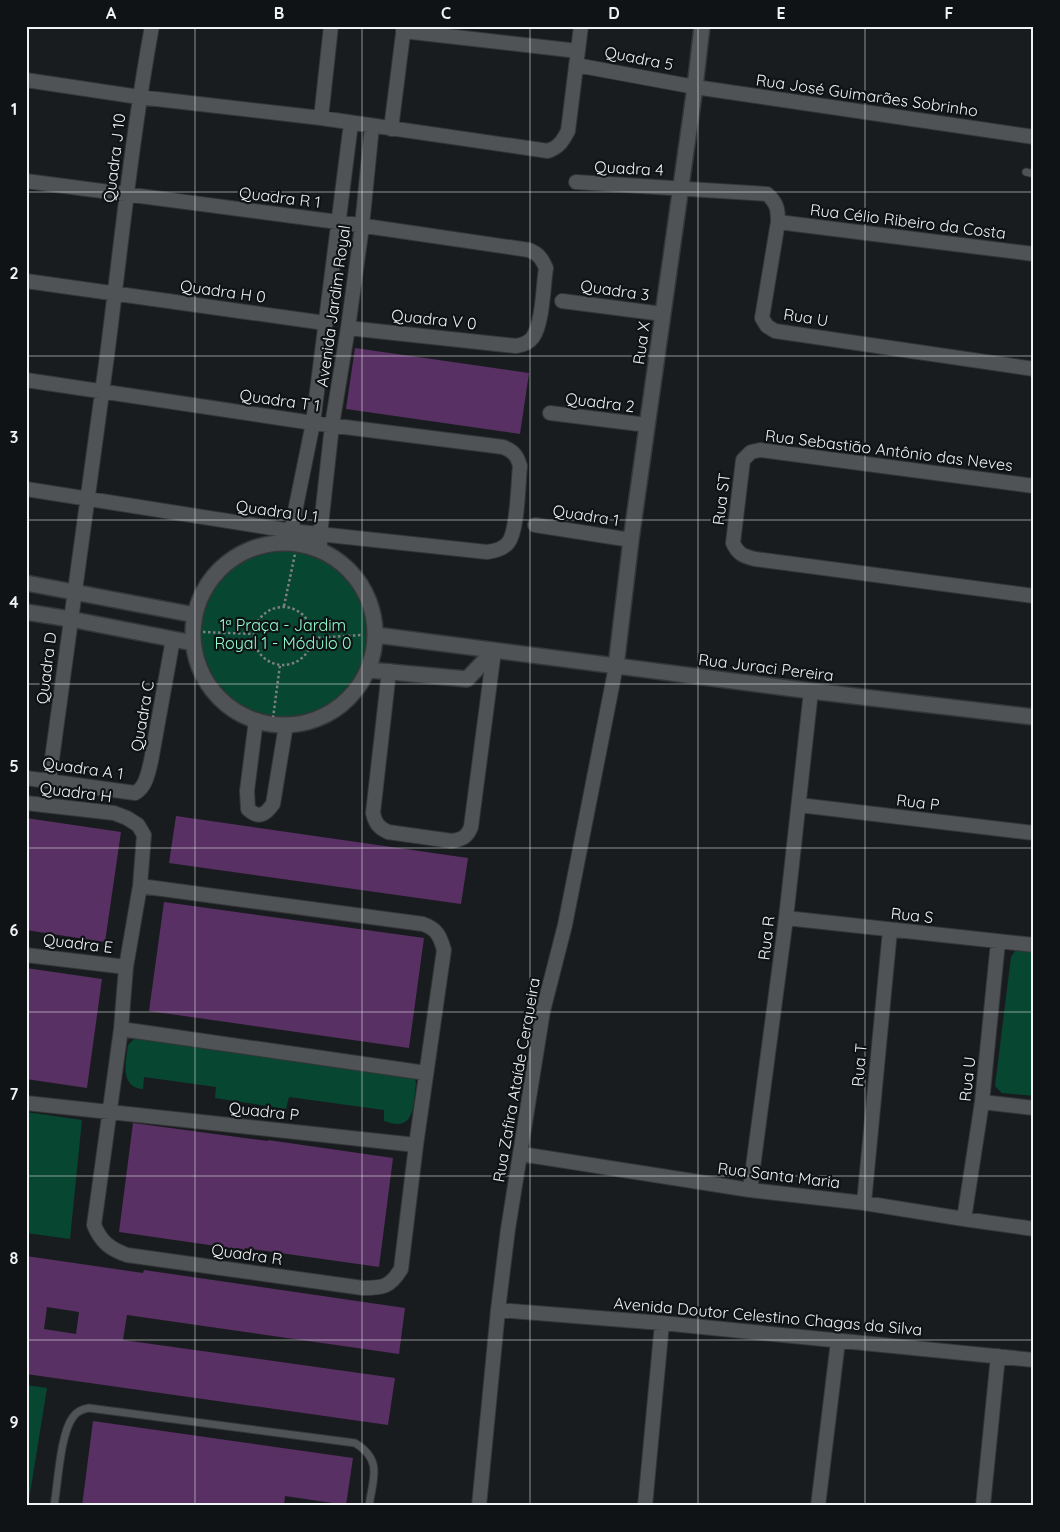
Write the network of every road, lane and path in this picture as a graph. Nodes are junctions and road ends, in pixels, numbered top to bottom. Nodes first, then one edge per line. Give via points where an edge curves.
1 (152, 26) edge
2 (331, 26) edge
3 (581, 26) edge
4 (702, 26) edge
5 (403, 29) edge
6 (577, 58) junction
7 (26, 80) edge
8 (695, 87) junction
9 (139, 96) junction
10 (321, 118) junction
11 (351, 123) junction
12 (372, 126) junction
13 (391, 129) junction
14 (1034, 137) edge
15 (26, 181) edge
16 (576, 182) dead end
17 (680, 189) junction
18 (127, 196) junction
19 (338, 222) junction
20 (778, 222) junction
21 (362, 226) junction
22 (1034, 254) edge
23 (26, 281) edge
24 (115, 294) junction
25 (562, 301) dead end
26 (663, 314) junction
27 (326, 323) junction
28 (348, 328) junction
29 (516, 346) joint
30 (1034, 368) edge
31 (26, 380) edge
32 (102, 391) junction
33 (550, 413) dead end
34 (313, 423) junction
35 (332, 425) junction
36 (646, 425) junction
37 (743, 460) joint
38 (1034, 486) edge
39 (26, 489) edge
40 (88, 499) junction
41 (536, 525) dead end
42 (514, 531) joint
43 (291, 539) junction
44 (631, 540) junction
45 (320, 543) junction
46 (26, 582) edge
47 (75, 593) junction
48 (1034, 596) edge
49 (284, 606) junction
50 (26, 612) edge
51 (195, 615) junction
52 (70, 618) junction
53 (254, 634) junction
54 (376, 635) junction
55 (193, 637) junction
56 (313, 638) junction
57 (173, 640) junction
58 (494, 651) junction
59 (280, 665) junction
60 (616, 666) junction
61 (369, 670) junction
62 (389, 671) junction
63 (811, 691) junction
64 (1034, 718) edge
65 (256, 720) junction
66 (279, 724) junction
67 (26, 778) edge
68 (49, 781) junction
69 (135, 793) joint
70 (26, 803) edge
71 (799, 805) junction
72 (1034, 833) edge
73 (140, 886) junction
74 (786, 918) junction
75 (890, 930) junction
76 (998, 942) junction
77 (1034, 945) edge
78 (26, 955) edge
79 (126, 967) junction
80 (121, 1029) junction
81 (426, 1073) junction
82 (982, 1102) junction
83 (26, 1103) edge
84 (1034, 1108) edge
85 (109, 1113) junction
86 (416, 1145) junction
87 (521, 1154) junction
88 (750, 1190) junction
89 (864, 1203) junction
90 (964, 1219) junction
91 (1034, 1229) edge
92 (498, 1310) junction
93 (662, 1323) junction
94 (838, 1341) junction
95 (998, 1356) junction
96 (1034, 1360) edge
97 (54, 1506) edge
98 (369, 1506) edge
99 (479, 1506) edge
100 (645, 1506) edge
101 (818, 1506) edge
102 (983, 1506) edge

1 - 9 street, Quadra J 10
2 - 10 street
3 - 6 street
4 - 8 street, Rua X
5 - 6 street, Quadra 5
5 - 13 street
6 - 8 street, Quadra 5
6 - 13 street via 568,131 556,148 548,151
7 - 9 street
8 - 14 street, Rua José Guimarães Sobrinho
8 - 17 street, Rua X
9 - 10 street
9 - 18 street, Quadra J 10
10 - 11 street
11 - 12 street
11 - 19 street, Avenida Jardim Royal
12 - 13 street
12 - 21 street, Avenida Jardim Royal
15 - 18 street, Quadra R 1
16 - 17 street, Quadra 4
17 - 20 street, Rua U via 767,194 775,201
17 - 26 street, Rua X
18 - 19 street, Quadra R 1
18 - 24 street, Quadra J 10
19 - 21 street, Quadra R 1
19 - 27 street, Avenida Jardim Royal
20 - 22 street, Rua Célio Ribeiro da Costa
20 - 30 street, Rua U via 762,318 775,331
21 - 28 street, Avenida Jardim Royal
21 - 29 street, Quadra R 1 via 537,253 546,268 537,328 532,339
23 - 24 street, Quadra H 0
24 - 27 street, Quadra H 0
24 - 32 street, Quadra J 10
25 - 26 street, Quadra 3
26 - 36 street, Rua X
27 - 34 street, Avenida Jardim Royal
28 - 29 street, Quadra V 0
28 - 35 street, Avenida Jardim Royal
31 - 32 street, Quadra T 1
32 - 34 street, Quadra T 1
32 - 40 street, Quadra J 10
33 - 36 street, Quadra 2
34 - 35 street, Quadra T 1
34 - 43 street, Avenida Jardim Royal
35 - 42 street, Quadra T 1 via 503,446 512,451 520,466
35 - 45 street, Avenida Jardim Royal
36 - 44 street, Rua X
37 - 38 street, Rua Sebastião Antônio das Neves via 751,452 760,450
37 - 48 street, Rua ST via 733,543 743,556
39 - 40 street, Quadra U 1
40 - 43 street, Quadra U 1
40 - 47 street, Quadra D
41 - 44 street, Quadra 1
42 - 45 street, Quadra U 1 via 500,550 487,552
43 - 45 street
43 - 49 path
43 - 51 street via 245,551 227,562 201,595
44 - 60 street, Rua X
45 - 54 street via 360,584 372,608
46 - 47 street
47 - 51 street
47 - 52 street, Quadra D
49 - 53 path via 267,611 260,617
49 - 56 path via 297,609 306,617
50 - 52 street
51 - 55 street
52 - 57 street
52 - 68 street, Quadra D
53 - 55 path
53 - 59 path via 255,646 261,656
54 - 56 path
54 - 58 street, Rua Juraci Pereira
54 - 61 street
55 - 57 street
55 - 65 street via 198,664 207,682 237,711
56 - 59 path via 307,654 299,661
57 - 69 street, Quadra C via 151,761 144,785
58 - 60 street, Rua Juraci Pereira
58 - 62 street via 467,679
58 - 62 street via 472,826 463,840 388,832 375,822 373,813
59 - 66 path
60 - 63 street, Rua Juraci Pereira
60 - 87 street, Rua Zafira Ataíde Cerqueira via 565,925 543,1011
61 - 62 street
61 - 66 street via 352,695 338,707 314,720
63 - 64 street, Rua Juraci Pereira
63 - 71 street, Rua R
65 - 66 street
65 - 66 street via 247,791 248,808 254,814 262,815 272,804
67 - 68 street, Quadra A 1
68 - 69 street, Quadra A 1
70 - 73 street, Quadra H via 114,813 138,825 144,835
71 - 72 street, Rua P
71 - 74 street, Rua R
73 - 79 street
73 - 81 street via 434,928 444,950
74 - 75 street, Rua S
74 - 88 street, Rua R
75 - 76 street, Rua S
75 - 89 street, Rua T
76 - 77 street, Rua S
76 - 82 street, Rua U
78 - 79 street, Quadra E
79 - 80 street
80 - 81 street
80 - 85 street
81 - 86 street
82 - 84 street
82 - 90 street, Rua U
83 - 85 street, Quadra P
85 - 86 street, Quadra P
85 - 86 street, Quadra R via 94,1225 104,1243 113,1250 363,1288 386,1285 394,1280 400,1269
87 - 88 street, Rua Santa Maria
87 - 92 street, Rua Zafira Ataíde Cerqueira
88 - 89 street, Rua Santa Maria
89 - 90 street, Rua Santa Maria
90 - 91 street, Rua Santa Maria
92 - 93 street, Avenida Doutor Celestino Chagas da Silva
92 - 99 street, Rua Zafira Ataíde Cerqueira
93 - 94 street, Avenida Doutor Celestino Chagas da Silva
93 - 100 street
94 - 95 street, Avenida Doutor Celestino Chagas da Silva
94 - 101 street
95 - 96 street, Avenida Doutor Celestino Chagas da Silva
95 - 102 street
97 - 98 lane via 69,1423 82,1409 90,1408 355,1443 367,1450 374,1460

